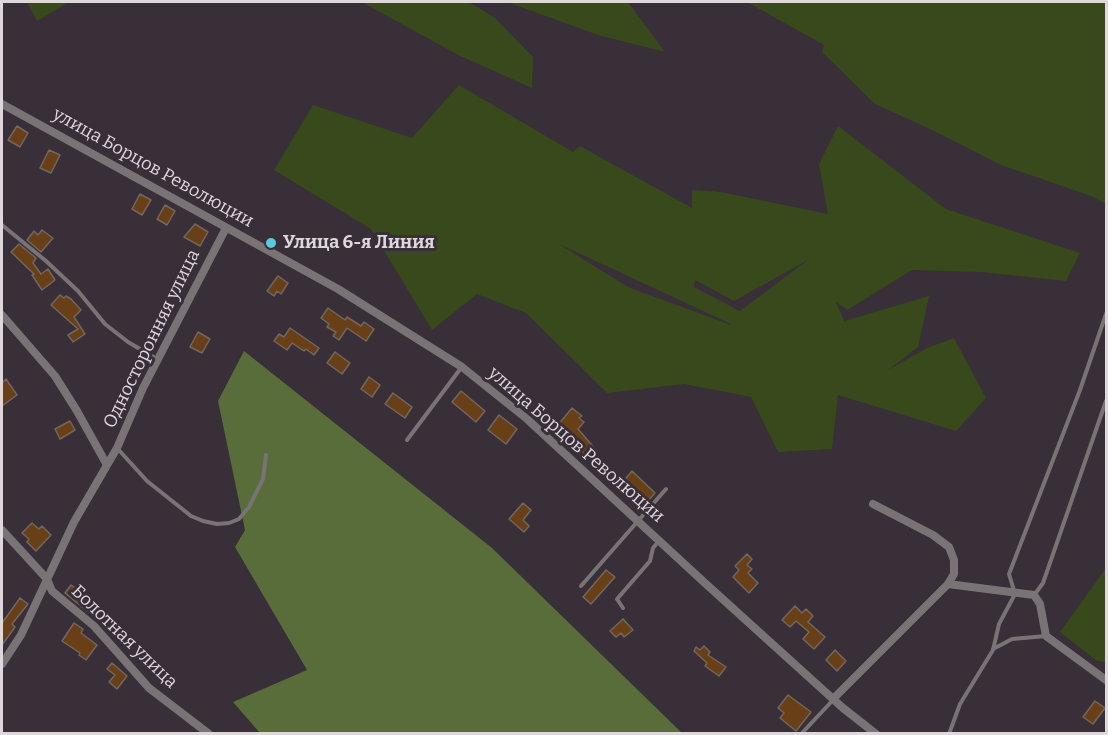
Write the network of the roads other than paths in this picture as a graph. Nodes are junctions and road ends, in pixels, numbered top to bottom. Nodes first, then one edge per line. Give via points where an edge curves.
1 (2, 104) edge
2 (2, 225) edge
3 (226, 228) junction
4 (1107, 314) edge
5 (2, 315) edge
6 (157, 360) junction
7 (462, 367) junction
8 (1107, 401) edge
9 (407, 440) dead end
10 (117, 448) junction
11 (266, 455) dead end
12 (107, 465) junction
13 (666, 489) dead end
14 (873, 504) dead end
15 (639, 520) junction
16 (2, 530) edge
17 (660, 540) junction
18 (47, 579) junction
19 (948, 584) junction
20 (581, 586) dead end
21 (1015, 594) junction
22 (1034, 595) junction
23 (623, 608) dead end
24 (1046, 636) junction
25 (993, 650) junction
26 (2, 664) edge
27 (1107, 680) edge
28 (834, 698) junction
29 (872, 732) edge
30 (209, 734) edge
31 (801, 734) edge
32 (949, 734) edge

1 - 3 street, улица Борцов Революции
2 - 6 lane via 78,291 105,324
3 - 6 street, Односторонняя улица
3 - 7 street, улица Борцов Революции via 338,289
4 - 21 lane via 1009,574
5 - 12 street, Односторонняя улица via 55,376
6 - 10 street, Односторонняя улица
7 - 9 lane
7 - 15 street, улица Борцов Революции via 527,419
8 - 22 lane via 1044,583
10 - 11 lane via 147,481 191,516 217,524 239,519 249,507 263,479
10 - 12 street, Односторонняя улица
12 - 18 street, Односторонняя улица
13 - 15 lane
14 - 19 street via 949,547 954,574
15 - 17 street, улица Борцов Революции
15 - 20 lane
16 - 18 street, Болотная улица
17 - 23 lane via 650,561 617,599
17 - 28 street, улица Борцов Революции
18 - 26 street, Односторонняя улица
18 - 30 street, Болотная улица via 52,591 94,626 149,688
19 - 21 street
19 - 28 street
21 - 22 street
21 - 25 lane via 999,624
22 - 24 street via 1040,604
24 - 25 lane via 1012,639
24 - 27 street
25 - 32 lane via 960,704
28 - 29 street, улица Борцов Революции
28 - 31 lane

